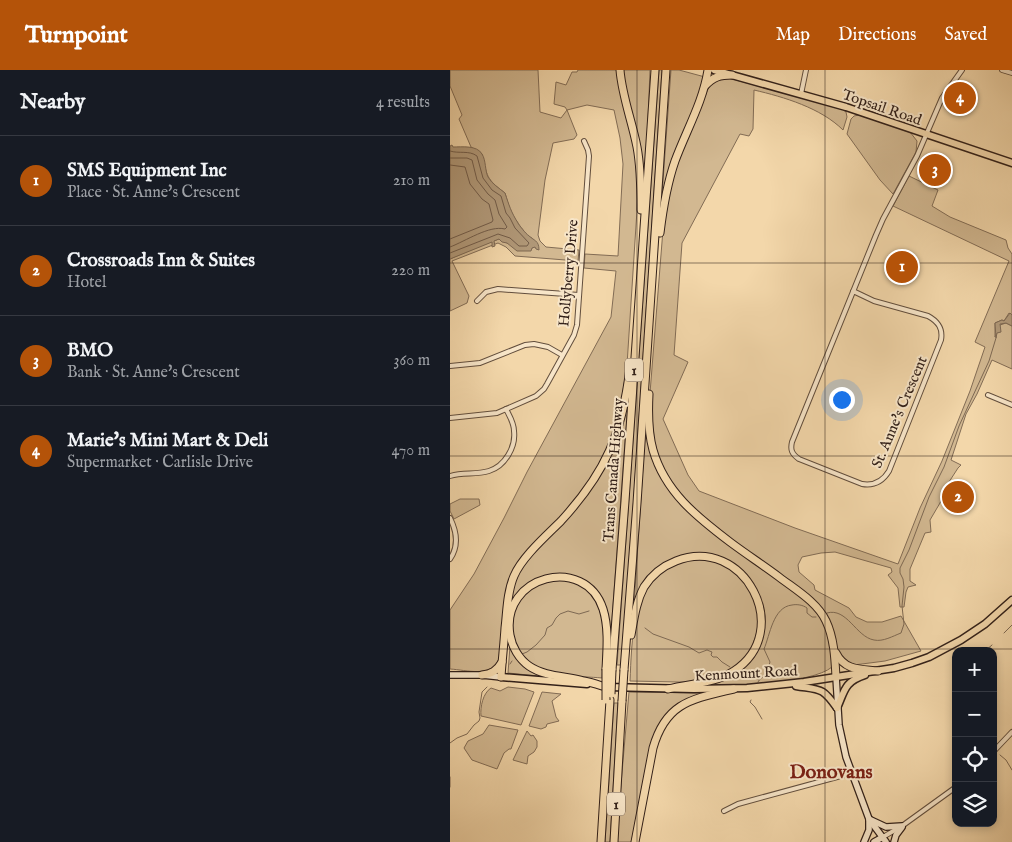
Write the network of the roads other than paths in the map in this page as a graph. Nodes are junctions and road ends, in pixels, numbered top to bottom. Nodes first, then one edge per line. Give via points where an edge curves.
1 (620, 70) edge
2 (654, 70) edge
3 (708, 70) edge
4 (714, 70) edge
5 (806, 70) edge
6 (962, 70) edge
7 (1002, 70) edge
8 (666, 71) edge
9 (1012, 73) edge
10 (732, 75) junction
11 (705, 86) junction
12 (801, 94) junction
13 (926, 135) junction
14 (584, 141) dead end
15 (1012, 163) edge
16 (652, 277) junction
17 (640, 281) junction
18 (853, 291) junction
19 (579, 295) junction
20 (477, 301) dead end
21 (562, 355) junction
22 (450, 366) edge
23 (988, 395) dead end
24 (1012, 405) edge
25 (506, 409) junction
26 (450, 418) edge
27 (450, 476) edge
28 (450, 518) edge
29 (450, 559) edge
30 (1012, 600) edge
31 (509, 623) junction
32 (834, 648) junction
33 (503, 659) junction
34 (609, 669) junction
35 (624, 670) junction
36 (878, 671) junction
37 (482, 675) junction
38 (450, 676) edge
39 (503, 677) junction
40 (836, 677) junction
41 (788, 684) junction
42 (602, 686) junction
43 (668, 689) junction
44 (734, 689) junction
45 (837, 708) junction
46 (1012, 732) edge
47 (997, 748) edge
48 (852, 774) junction
49 (952, 790) edge
50 (724, 810) dead end
51 (869, 819) junction
52 (902, 826) junction
53 (884, 839) edge
54 (601, 842) edge
55 (614, 842) edge
56 (635, 842) edge
57 (864, 842) edge
58 (874, 842) edge
59 (894, 842) edge

1 - 17 highway via 640,163 641,207 636,273
2 - 17 highway, Trans Canada Highway / 1
3 - 11 highway
4 - 10 main road, Topsail Road
5 - 12 street
6 - 13 street, St. Anne's Crescent via 942,98
7 - 9 street
8 - 16 highway, Trans Canada Highway / 1
10 - 11 highway via 714,77
10 - 12 main road, Topsail Road
11 - 16 highway via 670,176
12 - 13 main road, Topsail Road
13 - 15 main road, Topsail Road
13 - 18 street, St. Anne's Crescent via 883,219
14 - 19 street, Hollyberry Drive via 589,156
16 - 32 highway via 655,284 648,420 653,451 662,473 694,514 815,606 826,621
16 - 35 highway, Trans Canada Highway / 1
17 - 33 highway via 636,290 628,382 616,436 602,467 585,493 515,573 509,593
17 - 34 highway, Trans Canada Highway / 1 via 625,510
18 - 18 street, St. Anne's Crescent via 874,301 928,316 940,326 942,335 889,471 879,482 870,485 799,459 791,450
19 - 20 street via 498,289 486,292
19 - 21 street, Hollyberry Drive via 576,330
21 - 22 street via 534,344 480,363
21 - 25 street, Hollyberry Drive via 540,393
23 - 24 street
25 - 26 street, Hollyberry Drive via 493,414
25 - 27 street via 514,429 514,442 502,462 489,471
28 - 29 street via 456,531 455,550
30 - 36 main road, Kenmount Road via 980,628 944,650 912,663
31 - 34 highway via 516,602 530,585 554,577 580,582 593,591 604,611
31 - 39 highway
31 - 42 highway via 514,647 529,666 550,675
32 - 36 highway via 840,661 849,667
32 - 40 highway
33 - 37 highway via 495,671
33 - 39 highway
34 - 54 highway, Trans Canada Highway / 1, bridge
35 - 43 highway via 636,607 650,580 667,565 681,559 697,556 720,560 744,576 756,595 761,619 758,642 746,661 730,674 705,683
35 - 55 highway, Trans Canada Highway / 1, bridge
36 - 40 main road, Kenmount Road
36 - 45 main road via 850,682
37 - 38 main road, Kenmount Road
37 - 39 main road, Kenmount Road
39 - 42 main road, Kenmount Road
40 - 41 main road, Kenmount Road
40 - 45 main road
41 - 44 main road, Kenmount Road
41 - 45 main road via 821,690
42 - 43 main road, Kenmount Road
43 - 44 main road, Kenmount Road
44 - 56 highway via 690,700 664,721 653,748
45 - 48 main road via 838,725
46 - 47 street
48 - 50 street
48 - 51 main road
49 - 52 street
51 - 52 main road via 886,827
51 - 53 main road
51 - 57 main road
52 - 53 street
52 - 59 main road
53 - 58 main road

